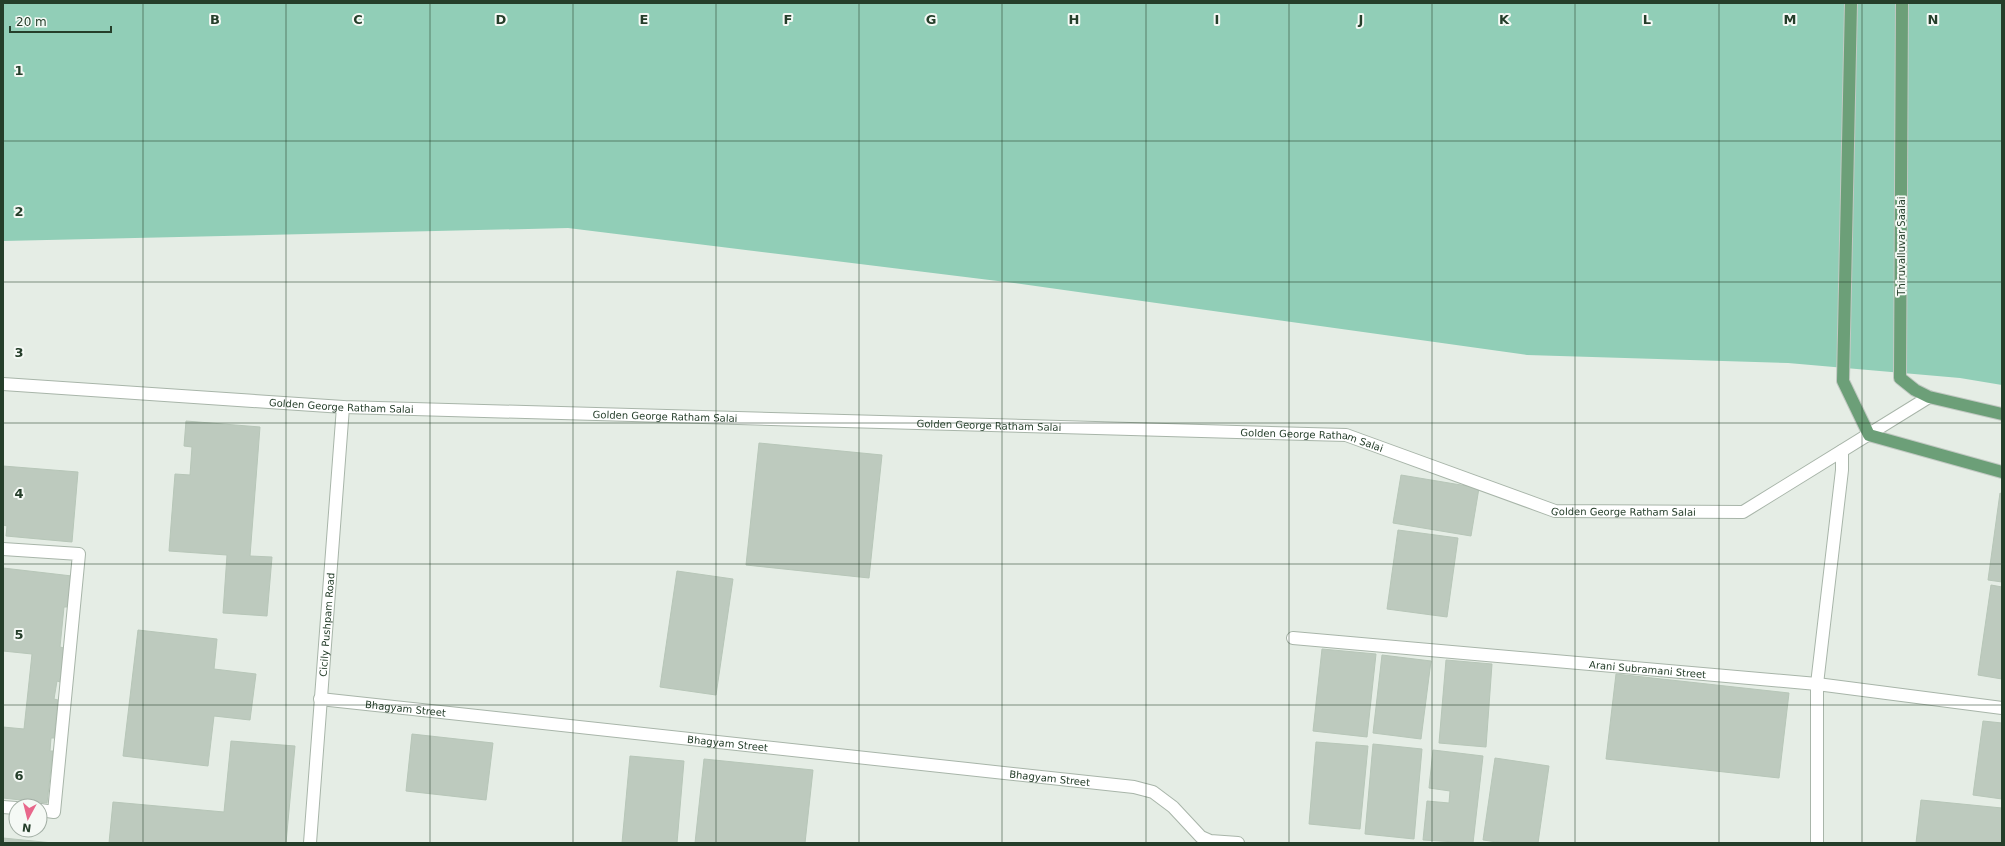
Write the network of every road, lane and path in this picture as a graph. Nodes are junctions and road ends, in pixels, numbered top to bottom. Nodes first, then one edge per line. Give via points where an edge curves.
1 (1851, 3) edge
2 (1902, 3) edge
3 (3, 384) edge
4 (1929, 397) junction
5 (343, 407) junction
6 (2002, 414) edge
7 (1868, 435) junction
8 (1842, 451) junction
9 (2002, 472) edge
10 (3, 549) edge
11 (1292, 638) dead end
12 (1817, 684) junction
13 (320, 699) junction
14 (2002, 708) edge
15 (48, 811) edge
16 (310, 843) edge
17 (1238, 843) edge
18 (1817, 843) edge

1 - 7 main road via 1842,381
2 - 4 main road, Thiruvalluvar Saalai via 1900,378
3 - 5 street, Golden George Ratham Salai
4 - 6 main road, Thiruvalluvar Saalai
4 - 7 street, Golden George Ratham Salai
5 - 8 street, Golden George Ratham Salai via 1346,435 1555,511 1743,512
5 - 13 street, Cicily Pushpam Road
7 - 8 street, Golden George Ratham Salai
7 - 9 main road
8 - 12 street via 1842,470
10 - 15 street via 79,554 54,812
11 - 12 street, Arani Subramani Street
12 - 14 street, Arani Subramani Street
12 - 18 street
13 - 16 street, Cicily Pushpam Road
13 - 17 street, Bhagyam Street via 1134,787 1153,792 1173,807 1200,837

